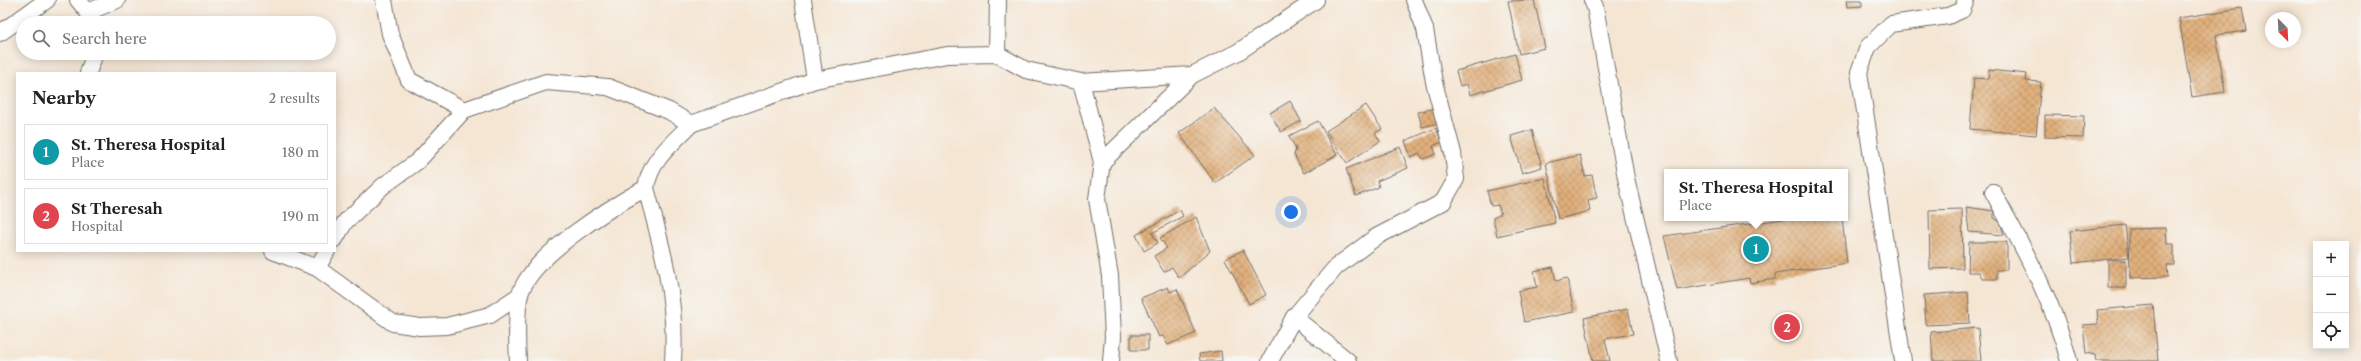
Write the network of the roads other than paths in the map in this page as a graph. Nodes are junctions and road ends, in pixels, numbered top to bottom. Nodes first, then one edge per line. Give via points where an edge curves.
1 (47, 0) edge
2 (117, 0) edge
3 (384, 0) edge
4 (803, 0) edge
5 (998, 0) edge
6 (1316, 0) edge
7 (1414, 0) edge
8 (1592, 0) edge
9 (1966, 0) edge
10 (87, 12) edge
11 (24, 16) edge
12 (16, 22) edge
13 (0, 33) edge
14 (997, 54) junction
15 (92, 60) edge
16 (88, 72) edge
17 (1192, 75) junction
18 (815, 80) junction
19 (1081, 82) junction
20 (464, 110) junction
21 (691, 124) junction
22 (1102, 162) junction
23 (646, 188) junction
24 (1993, 192) dead end
25 (336, 237) edge
26 (276, 252) edge
27 (326, 252) edge
28 (317, 268) junction
29 (520, 295) junction
30 (1294, 316) junction
31 (518, 361) edge
32 (673, 361) edge
33 (1111, 361) edge
34 (1270, 361) edge
35 (1348, 361) edge
36 (1669, 361) edge
37 (1903, 361) edge
38 (2069, 361) edge

1 - 11 street
2 - 10 street
3 - 20 street via 390,34 409,80
4 - 18 street
5 - 14 street
6 - 17 street via 1238,52
7 - 30 street via 1425,29 1434,82 1453,153 1456,179 1443,202 1376,237 1336,267
8 - 36 street via 1626,178
9 - 37 street via 1962,10 1948,16 1891,24 1868,47 1858,72
12 - 13 street
14 - 18 street via 947,55
14 - 19 street via 1026,70
15 - 16 street
17 - 19 street
17 - 22 street
18 - 21 street
19 - 22 street
20 - 21 street via 546,82 608,87 669,111
20 - 25 street via 418,161 383,186 345,222
21 - 23 street via 653,162
22 - 33 street via 1097,199 1110,276 1113,337
23 - 29 street via 607,209 570,237 526,281
23 - 32 street via 667,270 674,320
24 - 38 street via 2038,276 2062,334
26 - 28 street
27 - 28 street
28 - 29 street via 393,323 420,327 447,326 490,315
29 - 31 street
30 - 34 street
30 - 35 street

